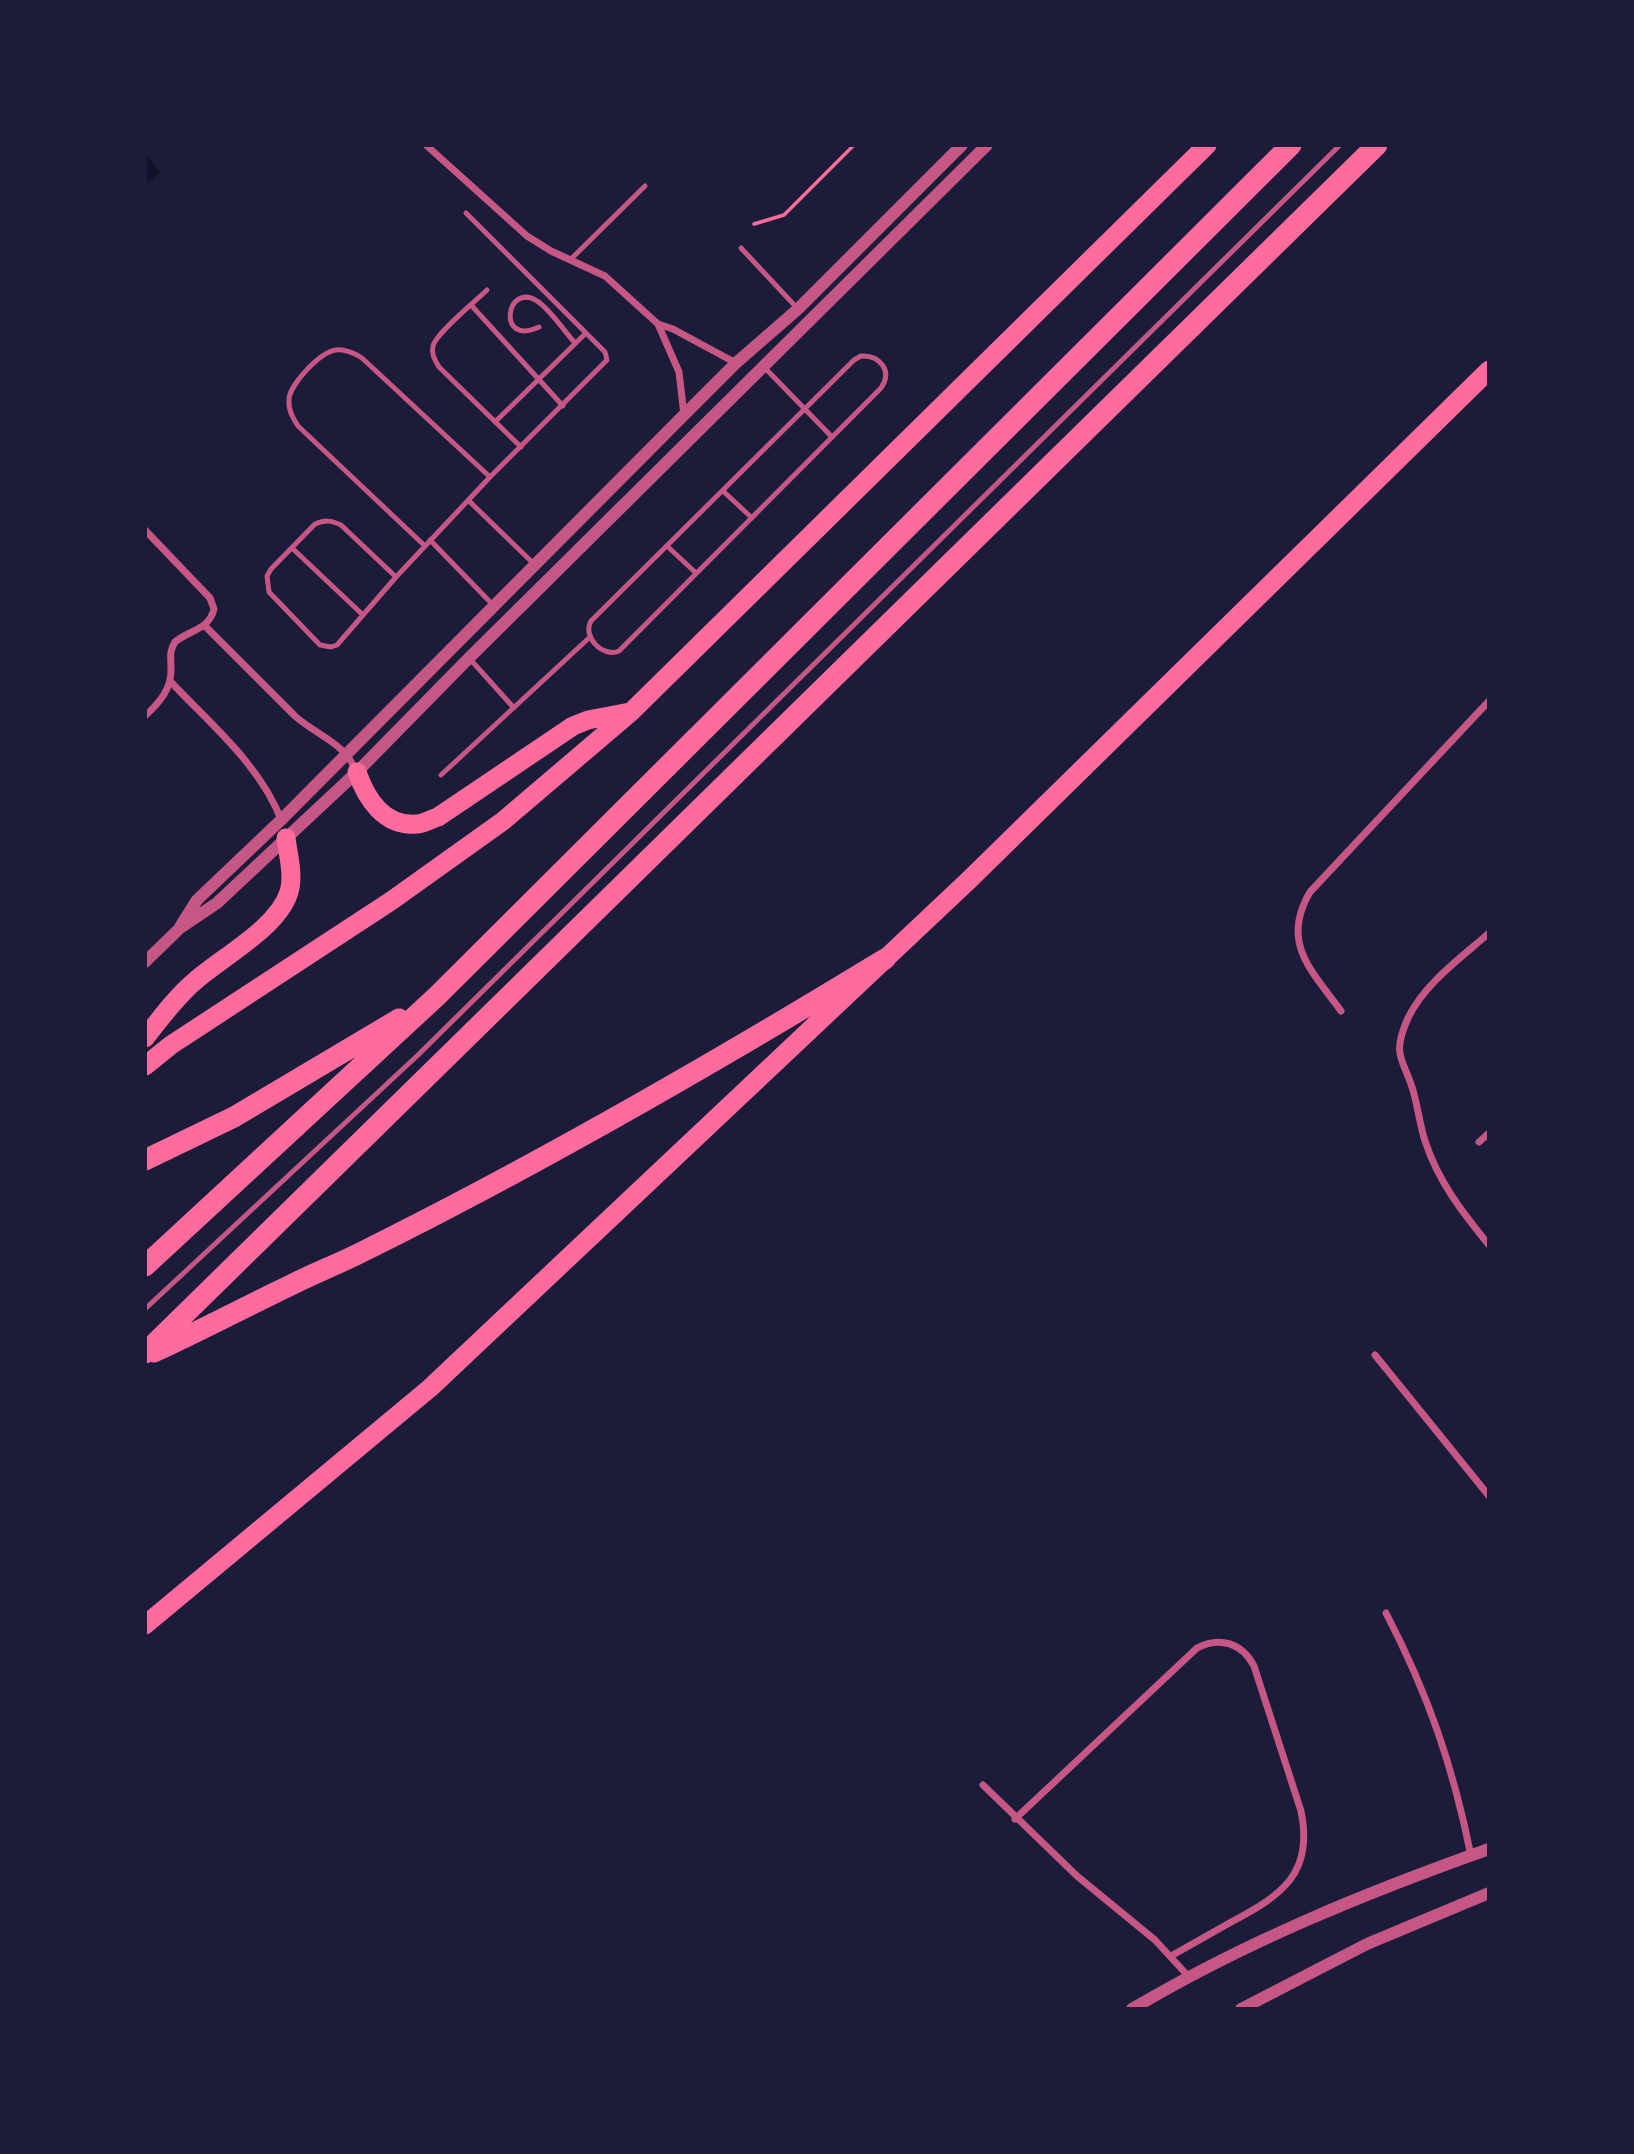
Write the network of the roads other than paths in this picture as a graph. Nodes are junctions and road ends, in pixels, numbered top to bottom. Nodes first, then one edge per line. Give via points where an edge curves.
1 (426, 145) edge
2 (962, 145) edge
3 (987, 145) edge
4 (1206, 145) edge
5 (1291, 145) edge
6 (1340, 145) edge
7 (1377, 145) edge
8 (645, 186) dead end
9 (466, 213) dead end
10 (741, 247) dead end
11 (571, 259) junction
12 (487, 290) dead end
13 (471, 305) junction
14 (798, 309) junction
15 (658, 324) junction
16 (540, 327) dead end
17 (586, 332) junction
18 (575, 343) junction
19 (736, 363) junction
20 (763, 366) junction
21 (1489, 370) edge
22 (538, 379) junction
23 (563, 406) junction
24 (804, 409) junction
25 (684, 415) junction
26 (495, 422) junction
27 (697, 431) junction
28 (832, 438) junction
29 (520, 447) junction
30 (490, 477) junction
31 (723, 491) junction
32 (468, 500) junction
33 (752, 518) junction
34 (145, 530) edge
35 (430, 540) junction
36 (425, 546) junction
37 (667, 546) junction
38 (292, 548) junction
39 (534, 564) junction
40 (696, 573) junction
41 (397, 578) junction
42 (494, 606) junction
43 (363, 615) junction
44 (204, 625) junction
45 (590, 637) junction
46 (469, 658) junction
47 (170, 681) junction
48 (1489, 701) edge
49 (514, 708) junction
50 (631, 712) junction
51 (145, 716) edge
52 (346, 753) junction
53 (357, 772) junction
54 (441, 775) dead end
55 (283, 829) junction
56 (180, 928) junction
57 (1489, 933) edge
58 (885, 960) junction
59 (145, 962) edge
60 (437, 996) junction
61 (1341, 1011) dead end
62 (145, 1038) edge
63 (145, 1066) edge
64 (1489, 1133) edge
65 (1479, 1142) dead end
66 (145, 1160) edge
67 (1489, 1245) edge
68 (145, 1266) edge
69 (145, 1309) edge
70 (1374, 1354) dead end
71 (145, 1355) edge
72 (1489, 1496) edge
73 (1386, 1614) dead end
74 (145, 1625) edge
75 (983, 1785) dead end
76 (1016, 1819) junction
77 (1489, 1849) edge
78 (1471, 1856) junction
79 (1489, 1893) edge
80 (1171, 1956) junction
81 (1189, 1977) junction
82 (1132, 2009) edge
83 (1241, 2009) edge

1 - 11 street via 519,230
2 - 14 street
3 - 20 street
4 - 50 highway
5 - 60 highway
6 - 69 lane via 418,1055
7 - 71 highway
8 - 11 lane
9 - 17 lane
10 - 14 lane
11 - 15 street via 606,276
12 - 13 lane
13 - 22 lane
13 - 26 lane via 439,336 433,357
14 - 19 street
15 - 19 street
15 - 25 street via 679,372
16 - 18 lane via 518,330 510,321 517,300 538,301
17 - 18 lane
17 - 23 lane via 607,360
18 - 22 lane
19 - 25 street
20 - 24 lane
20 - 27 street
21 - 58 highway
22 - 23 lane
22 - 26 lane
23 - 29 lane
24 - 28 lane
24 - 28 lane via 861,356 876,358 884,365 886,382
24 - 31 lane
25 - 27 street
25 - 39 street
26 - 29 lane
27 - 46 street
28 - 33 lane
29 - 30 lane
30 - 32 lane
30 - 36 lane via 349,351 335,350 322,356 291,388 291,415 298,426
31 - 33 lane
31 - 37 lane
32 - 35 lane
32 - 39 lane
33 - 40 lane
34 - 44 street via 213,603 213,615
35 - 36 lane
35 - 42 lane
36 - 41 lane
37 - 40 lane
37 - 45 lane via 591,621
38 - 41 lane via 315,524 332,521
38 - 43 lane
38 - 43 lane via 267,576 269,592 320,645 337,645
39 - 42 street
40 - 45 lane via 619,651 604,651
41 - 43 lane
42 - 52 street
44 - 47 street via 171,647
44 - 52 street via 307,727
45 - 49 lane
46 - 49 lane
46 - 53 street
47 - 51 street via 164,697
47 - 55 street via 257,774
48 - 61 street via 1304,903 1297,928 1302,956
49 - 54 lane
50 - 53 highway via 573,726 438,817 417,825 385,816 371,802
50 - 63 highway via 503,821
52 - 53 street
52 - 55 street
53 - 55 street
55 - 56 street via 208,910
55 - 56 street via 197,900
55 - 62 highway via 291,874 282,906 262,928 193,982
56 - 59 street
57 - 67 street via 1416,1003 1399,1052 1433,1162 1454,1200
58 - 71 highway via 730,1054 580,1137 368,1249
58 - 74 highway via 430,1388
60 - 66 highway via 234,1117
60 - 68 highway
64 - 65 street
70 - 72 street
73 - 78 street via 1430,1707
75 - 76 street
76 - 80 street
76 - 80 street via 1197,1648 1221,1642 1245,1651 1254,1666 1301,1811 1303,1849 1288,1884 1269,1901
77 - 78 street
78 - 81 street via 1332,1908
79 - 83 street via 1367,1944
80 - 81 street
81 - 82 street

